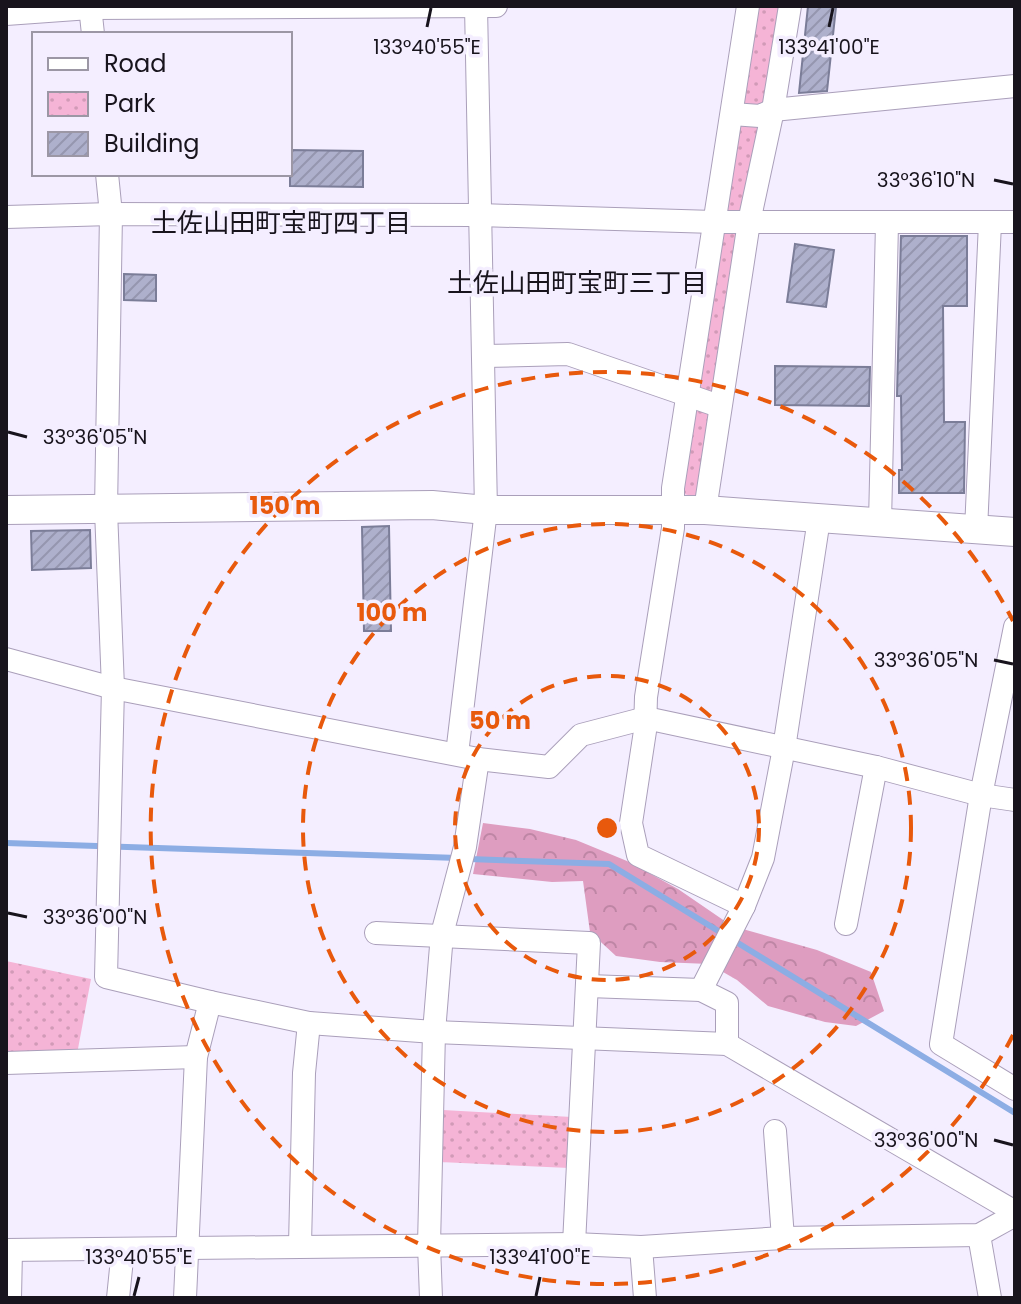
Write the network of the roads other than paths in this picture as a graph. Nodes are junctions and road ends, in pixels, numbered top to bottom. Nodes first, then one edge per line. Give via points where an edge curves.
1 (476, 6) edge
2 (496, 6) edge
3 (748, 6) edge
4 (790, 6) edge
5 (90, 7) edge
6 (6, 14) edge
7 (93, 32) edge
8 (1015, 86) edge
9 (773, 110) junction
10 (732, 114) junction
11 (107, 176) edge
12 (111, 214) junction
13 (479, 215) junction
14 (6, 217) edge
15 (714, 222) junction
16 (749, 222) junction
17 (1015, 222) edge
18 (990, 223) junction
19 (887, 224) junction
20 (485, 356) junction
21 (688, 397) junction
22 (719, 406) junction
23 (672, 509) junction
24 (6, 510) edge
25 (106, 510) junction
26 (486, 510) junction
27 (705, 510) junction
28 (819, 519) junction
29 (880, 522) junction
30 (976, 530) junction
31 (1015, 532) edge
32 (1015, 627) edge
33 (6, 659) edge
34 (113, 688) junction
35 (646, 718) junction
36 (784, 748) junction
37 (467, 757) junction
38 (876, 767) junction
39 (981, 795) junction
40 (1015, 800) edge
41 (744, 906) junction
42 (846, 924) dead end
43 (376, 933) dead end
44 (442, 934) junction
45 (588, 986) junction
46 (701, 990) junction
47 (210, 1002) junction
48 (309, 1023) junction
49 (434, 1032) junction
50 (585, 1039) junction
51 (727, 1044) junction
52 (196, 1057) junction
53 (6, 1063) edge
54 (1015, 1089) edge
55 (775, 1131) dead end
56 (1015, 1213) edge
57 (979, 1235) junction
58 (783, 1238) junction
59 (574, 1244) junction
60 (300, 1245) junction
61 (429, 1245) junction
62 (641, 1247) junction
63 (187, 1248) junction
64 (123, 1249) junction
65 (9, 1250) edge
66 (10, 1298) edge
67 (118, 1298) edge
68 (185, 1298) edge
69 (431, 1298) edge
70 (645, 1298) edge
71 (990, 1298) edge

1 - 2 street
1 - 5 street
1 - 13 street
3 - 10 street
4 - 9 street
5 - 6 street
5 - 7 street
8 - 9 street
9 - 10 street via 760,116
9 - 16 street
10 - 15 street
11 - 12 street
12 - 13 street
12 - 14 street
12 - 25 street
13 - 15 street
13 - 20 street
15 - 16 street
15 - 21 street
16 - 19 street
16 - 22 street
17 - 18 street
18 - 19 street
18 - 30 street
19 - 29 street
20 - 21 street via 568,354
20 - 26 street
21 - 22 street
21 - 23 street
22 - 27 street
23 - 26 street
23 - 27 street
23 - 35 street
24 - 25 street
25 - 26 street via 432,505
25 - 34 street
26 - 37 street
27 - 28 street
28 - 29 street
28 - 36 street
29 - 30 street
30 - 31 street
32 - 39 street
33 - 34 street
34 - 37 street
34 - 47 street via 106,977
35 - 36 street
35 - 37 street via 581,735 549,767
35 - 41 street via 631,823 638,855
36 - 38 street
36 - 41 street via 763,858
37 - 44 street via 465,847
38 - 39 street
38 - 42 street
39 - 40 street
39 - 54 street via 941,1044
41 - 46 street
43 - 44 street
44 - 45 street via 589,943
44 - 49 street
45 - 46 street
45 - 50 street
46 - 51 street via 727,1003
47 - 48 street
47 - 52 street
48 - 49 street
48 - 60 street
49 - 50 street
49 - 61 street
50 - 51 street
50 - 59 street
51 - 56 street
52 - 53 street
52 - 63 street
55 - 58 street
56 - 57 street
57 - 58 street
57 - 71 street
58 - 62 street
59 - 61 street
59 - 62 street
60 - 61 street
60 - 63 street
61 - 69 street
62 - 70 street
63 - 64 street
63 - 68 street
64 - 65 street
64 - 67 street
65 - 66 street

